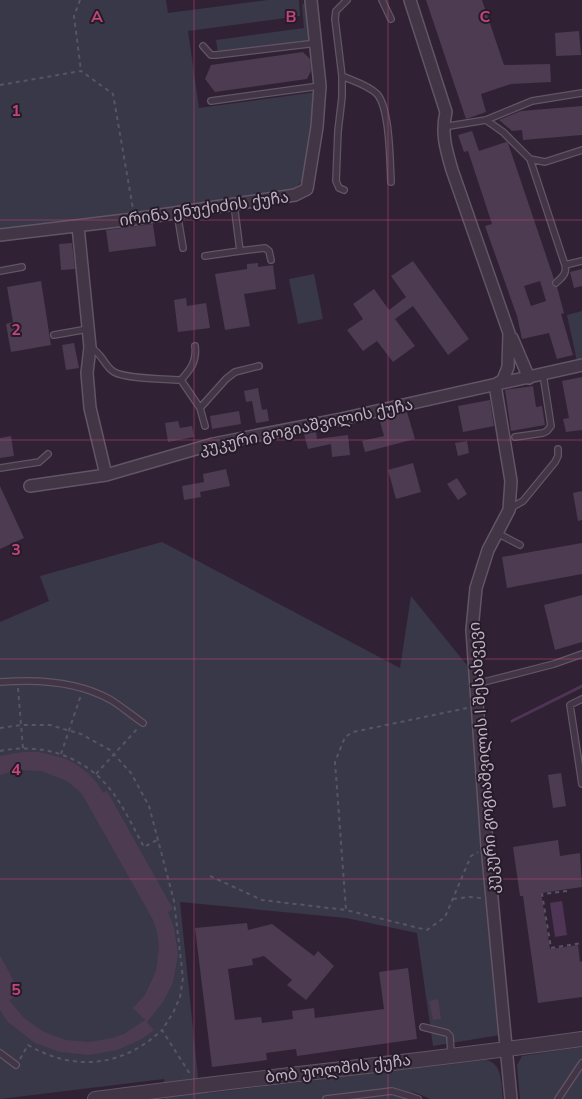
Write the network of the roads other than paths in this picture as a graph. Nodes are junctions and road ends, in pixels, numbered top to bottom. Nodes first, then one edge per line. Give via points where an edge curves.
1 (311, 0) edge
2 (347, 0) edge
3 (382, 0) edge
4 (410, 0) edge
5 (391, 19) dead end
6 (317, 43) junction
7 (203, 46) dead end
8 (342, 76) junction
9 (320, 86) junction
10 (582, 93) edge
11 (211, 101) dead end
12 (486, 120) junction
13 (443, 127) junction
14 (582, 150) edge
15 (530, 159) junction
16 (391, 182) dead end
17 (344, 190) dead end
18 (234, 204) junction
19 (177, 212) junction
20 (78, 226) junction
21 (0, 235) edge
22 (183, 248) dead end
23 (240, 251) junction
24 (204, 256) dead end
25 (270, 260) dead end
26 (582, 261) edge
27 (565, 265) junction
28 (22, 267) dead end
29 (0, 271) edge
30 (556, 284) dead end
31 (88, 329) junction
32 (509, 333) junction
33 (54, 335) dead end
34 (195, 346) dead end
35 (90, 347) junction
36 (582, 365) edge
37 (259, 366) dead end
38 (543, 374) junction
39 (529, 378) junction
40 (181, 380) junction
41 (495, 385) junction
42 (200, 408) junction
43 (205, 426) dead end
44 (515, 437) dead end
45 (558, 449) dead end
46 (48, 454) dead end
47 (0, 468) edge
48 (106, 475) junction
49 (30, 486) dead end
50 (509, 510) junction
51 (497, 533) junction
52 (520, 545) dead end
53 (582, 654) edge
54 (0, 682) edge
55 (475, 685) junction
56 (582, 699) edge
57 (143, 723) road end
58 (582, 784) edge
59 (423, 1027) dead end
60 (582, 1039) edge
61 (507, 1049) junction
62 (0, 1053) edge
63 (451, 1055) junction
64 (582, 1063) edge
65 (16, 1065) road end
66 (579, 1072) edge
67 (174, 1094) edge
68 (95, 1099) edge
69 (326, 1099) edge
70 (418, 1099) edge
71 (511, 1099) edge
72 (558, 1099) edge

1 - 6 street, ირინა ენუქიძის ქუჩა
2 - 8 lane via 336,11 335,19
3 - 5 lane
4 - 13 street via 446,112
6 - 7 lane via 216,55 211,55
6 - 9 street, ირინა ენუქიძის ქუჩა
8 - 16 lane via 363,84 381,100 390,153
8 - 17 lane via 336,181
9 - 11 lane
9 - 18 street, ირინა ენუქიძის ქუჩა via 307,189 295,195
10 - 12 lane via 532,102
12 - 13 lane
12 - 15 lane
13 - 32 street via 452,170
14 - 15 lane via 545,162
15 - 27 lane
18 - 19 street, ირინა ენუქიძის ქუჩა
18 - 23 lane
19 - 20 street, ირინა ენუქიძის ქუჩა
19 - 22 lane
20 - 21 street, ირინა ენუქიძის ქუჩა
20 - 31 street
23 - 24 lane
23 - 25 lane via 265,248 269,251
26 - 27 lane
27 - 30 lane via 564,276
28 - 29 lane
31 - 33 lane
31 - 35 street
32 - 39 street
32 - 41 street via 508,367 503,380
34 - 40 lane via 192,368
35 - 40 lane via 115,372
35 - 48 street via 87,373 90,408
36 - 38 street, კუკური გოგიაშვილის ქუჩა
37 - 42 lane via 235,372
38 - 39 street, კუკური გოგიაშვილის ქუჩა
38 - 44 lane via 550,426 543,433
39 - 41 street, კუკური გოგიაშვილის ქუჩა
40 - 42 lane
41 - 48 street, კუკური გოგიაშვილის ქუჩა via 214,444
41 - 50 street, კუკური გოგიაშვილის I შესახვევი via 511,481
42 - 43 lane
45 - 50 lane via 555,462 524,500
46 - 47 lane via 39,462
48 - 49 street, კუკური გოგიაშვილის ქუჩა
50 - 51 street, კუკური გოგიაშვილის I შესახვევი
51 - 52 lane
51 - 55 street, კუკური გოგიაშვილის I შესახვევი via 476,588 472,630
53 - 55 lane
54 - 57 lane via 27,680 83,689 110,700
55 - 61 street, კუკური გოგიაშვილის I შესახვევი
56 - 58 lane via 570,705
59 - 63 lane via 450,1036
60 - 61 street, ბობ უოლშის ქუჩა
61 - 63 street, ბობ უოლშის ქუჩა
61 - 71 street, კუკური გოგიაშვილის I შესახვევი
62 - 65 lane
63 - 67 street, ბობ უოლშის ქუჩა
64 - 66 lane
66 - 72 lane
67 - 68 street, ბობ უოლშის ქუჩა
69 - 70 lane via 392,1091

